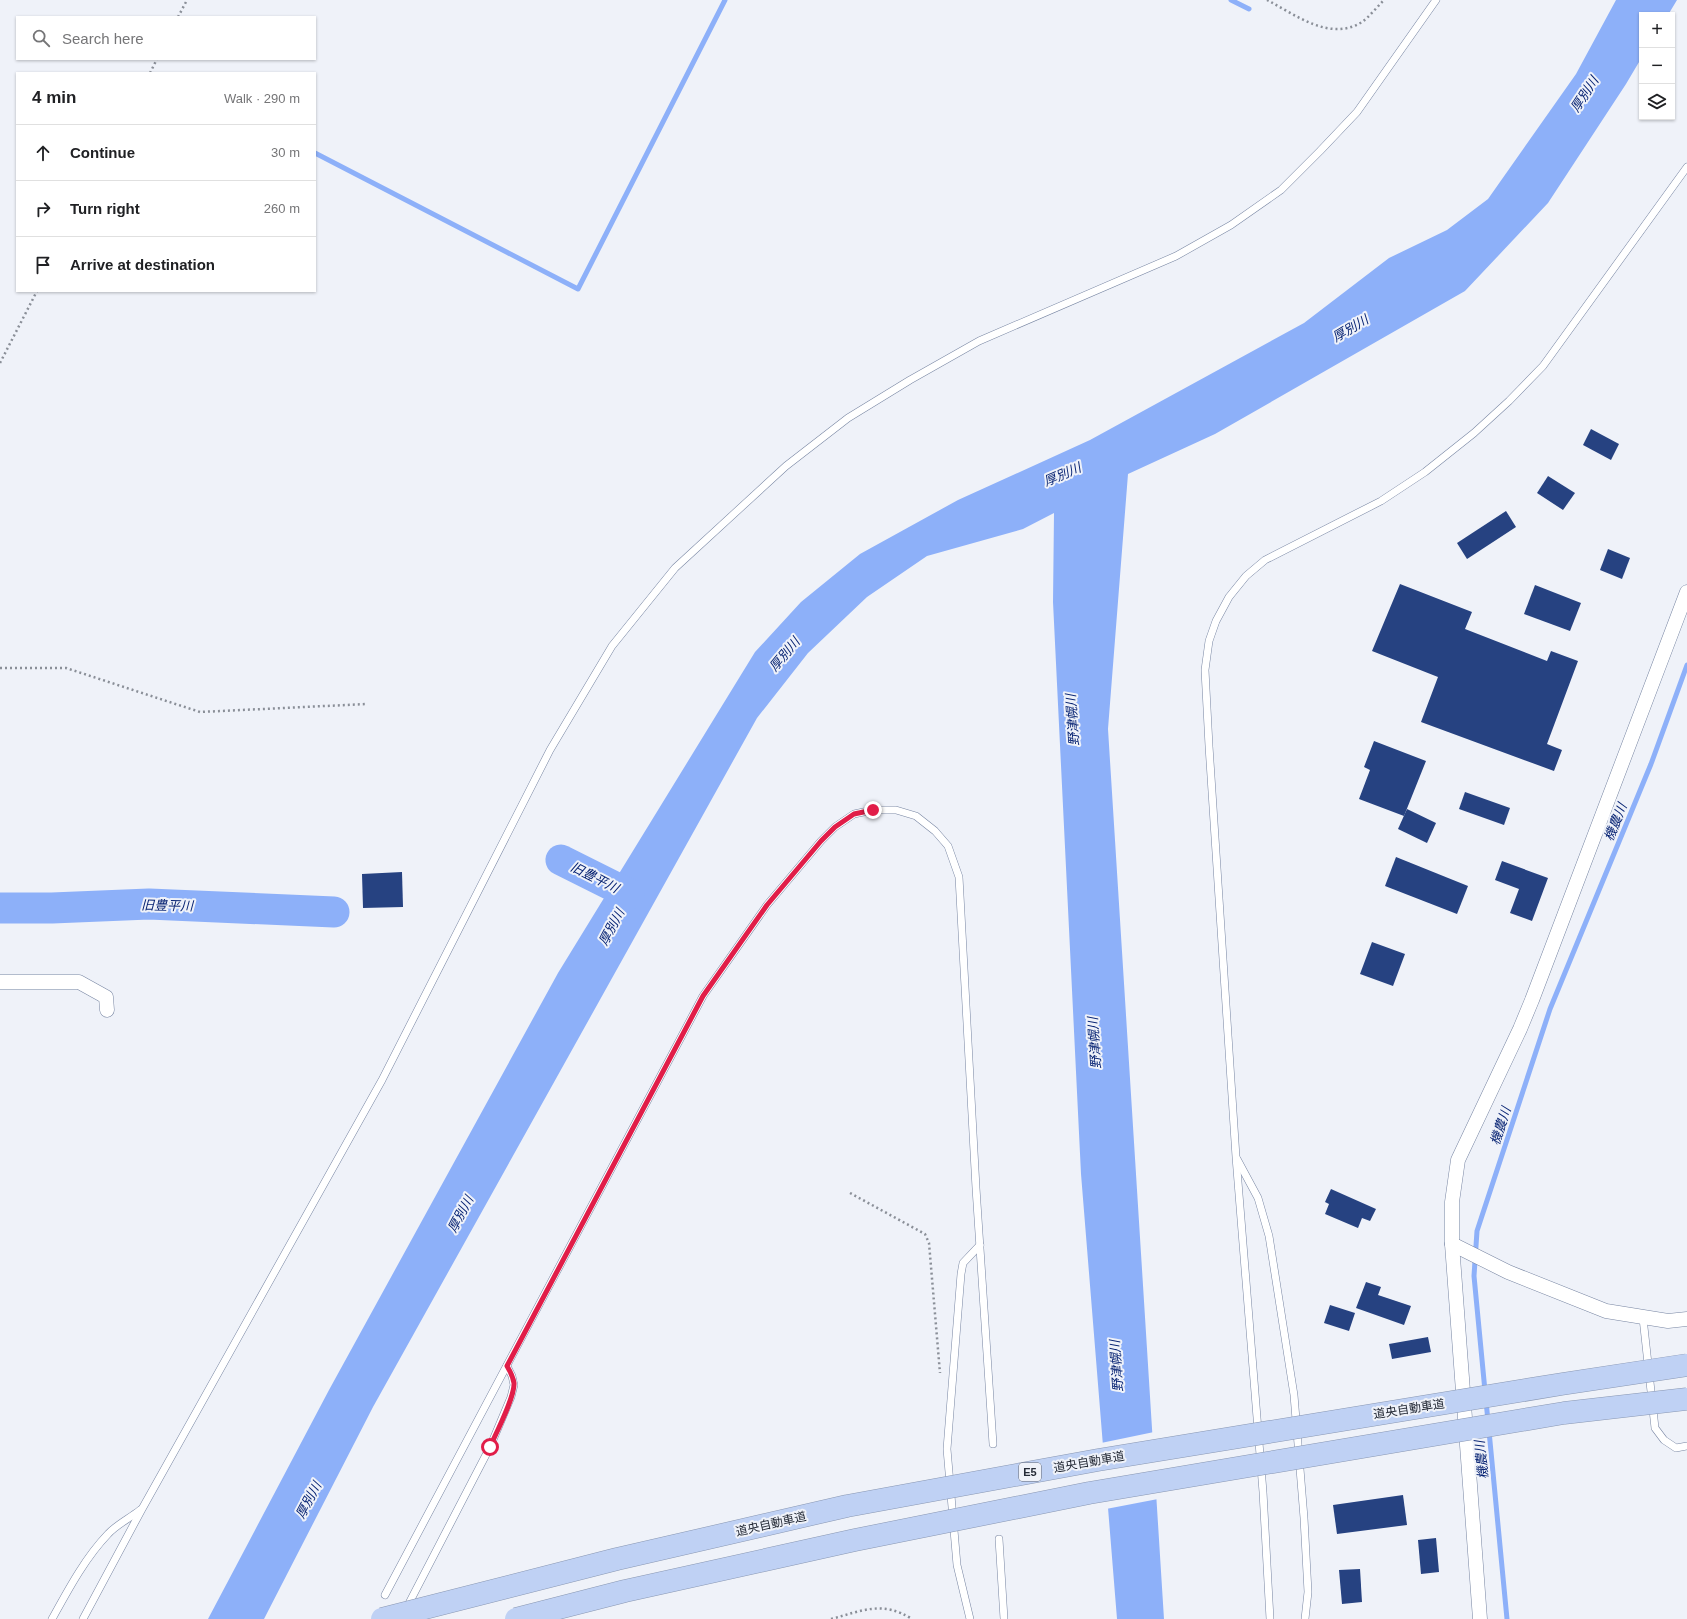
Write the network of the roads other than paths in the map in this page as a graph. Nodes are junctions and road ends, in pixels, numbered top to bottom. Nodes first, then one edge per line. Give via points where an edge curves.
1 (1436, 0) edge
2 (1687, 166) edge
3 (1687, 592) edge
4 (0, 982) edge
5 (107, 1010) dead end
6 (1236, 1157) junction
7 (1452, 1244) junction
8 (980, 1245) junction
9 (1643, 1318) junction
10 (1687, 1319) edge
11 (1687, 1365) edge
12 (507, 1366) junction
13 (1687, 1399) edge
14 (993, 1444) dead end
15 (1687, 1446) edge
16 (142, 1509) junction
17 (999, 1539) dead end
18 (385, 1595) dead end
19 (52, 1619) edge
20 (83, 1619) edge
21 (382, 1619) edge
22 (400, 1619) edge
23 (516, 1619) edge
24 (970, 1619) edge
25 (1004, 1619) edge
26 (1270, 1619) edge
27 (1305, 1619) edge
28 (1480, 1619) edge

1 - 16 lane via 1357,112 1281,190 1231,225 1176,256 979,341 848,418 786,466 675,568 612,646 550,750 382,1080
2 - 6 lane via 1543,366 1509,402 1426,472 1381,501 1265,560 1246,576 1216,621 1209,641 1205,670
3 - 7 street via 1532,1000 1458,1160 1452,1202
4 - 5 street via 79,982 106,997
6 - 26 lane via 1263,1492
6 - 27 lane via 1258,1198 1269,1236 1294,1395 1308,1592
7 - 9 street via 1508,1272 1606,1311
7 - 28 street
8 - 12 lane via 959,877 948,846 935,831 916,816 896,810 873,810 854,814 821,841 772,899 703,996
8 - 14 lane
8 - 24 lane via 963,1263 961,1274 946,1449 957,1565
9 - 10 street via 1668,1321
9 - 15 lane via 1655,1428 1664,1440 1676,1448
11 - 21 highway, 道央自動車道 / E5, bridge via 1098,1460 847,1506 617,1559
12 - 18 lane
12 - 22 lane via 514,1385 490,1447
13 - 23 highway, bridge via 1564,1413 1089,1493 855,1540
16 - 19 lane via 109,1533 92,1553
16 - 20 lane
17 - 25 lane

